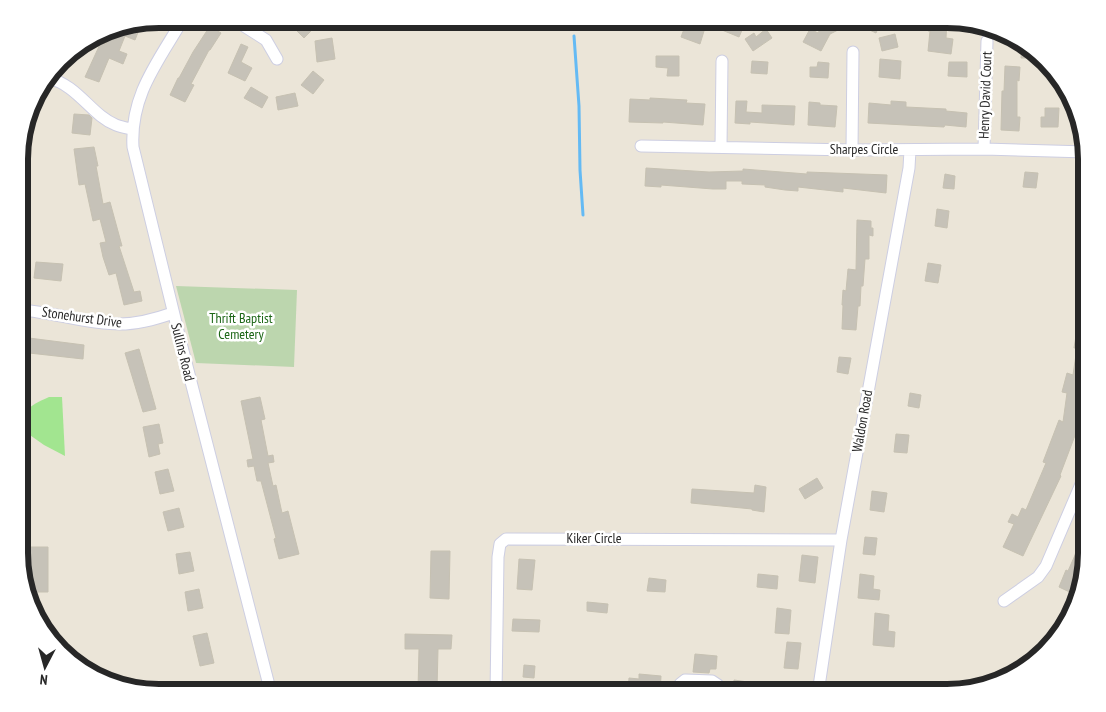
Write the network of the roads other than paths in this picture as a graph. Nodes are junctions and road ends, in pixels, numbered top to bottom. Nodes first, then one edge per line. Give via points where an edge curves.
1 (178, 28) edge
2 (247, 28) edge
3 (987, 41) dead end
4 (853, 52) dead end
5 (277, 59) dead end
6 (722, 61) dead end
7 (54, 80) edge
8 (132, 128) junction
9 (641, 146) dead end
10 (722, 147) junction
11 (984, 149) junction
12 (852, 150) junction
13 (910, 150) junction
14 (1078, 152) edge
15 (27, 311) edge
16 (173, 313) junction
17 (1078, 491) edge
18 (841, 540) junction
19 (1004, 601) dead end
20 (269, 684) edge
21 (496, 684) edge
22 (680, 684) edge
23 (717, 684) edge
24 (819, 684) edge

1 - 8 street, Sullins Road via 145,84
2 - 5 street via 266,40
3 - 11 street, Henry David Court
4 - 12 street
6 - 10 street
7 - 8 street via 67,86 102,117 117,126
8 - 16 street, Sullins Road via 136,163
9 - 10 street, Sharpes Circle
10 - 12 street, Sharpes Circle
11 - 13 street, Sharpes Circle
11 - 14 street, Sharpes Circle
12 - 13 street, Sharpes Circle
13 - 18 street, Waldon Road
15 - 16 street, Stonehurst Drive via 120,324
16 - 20 street, Sullins Road
17 - 19 street via 1038,578
18 - 21 street, Kiker Circle via 506,539 500,544 498,557
18 - 24 street, Waldon Road
22 - 23 street via 685,680 712,680

